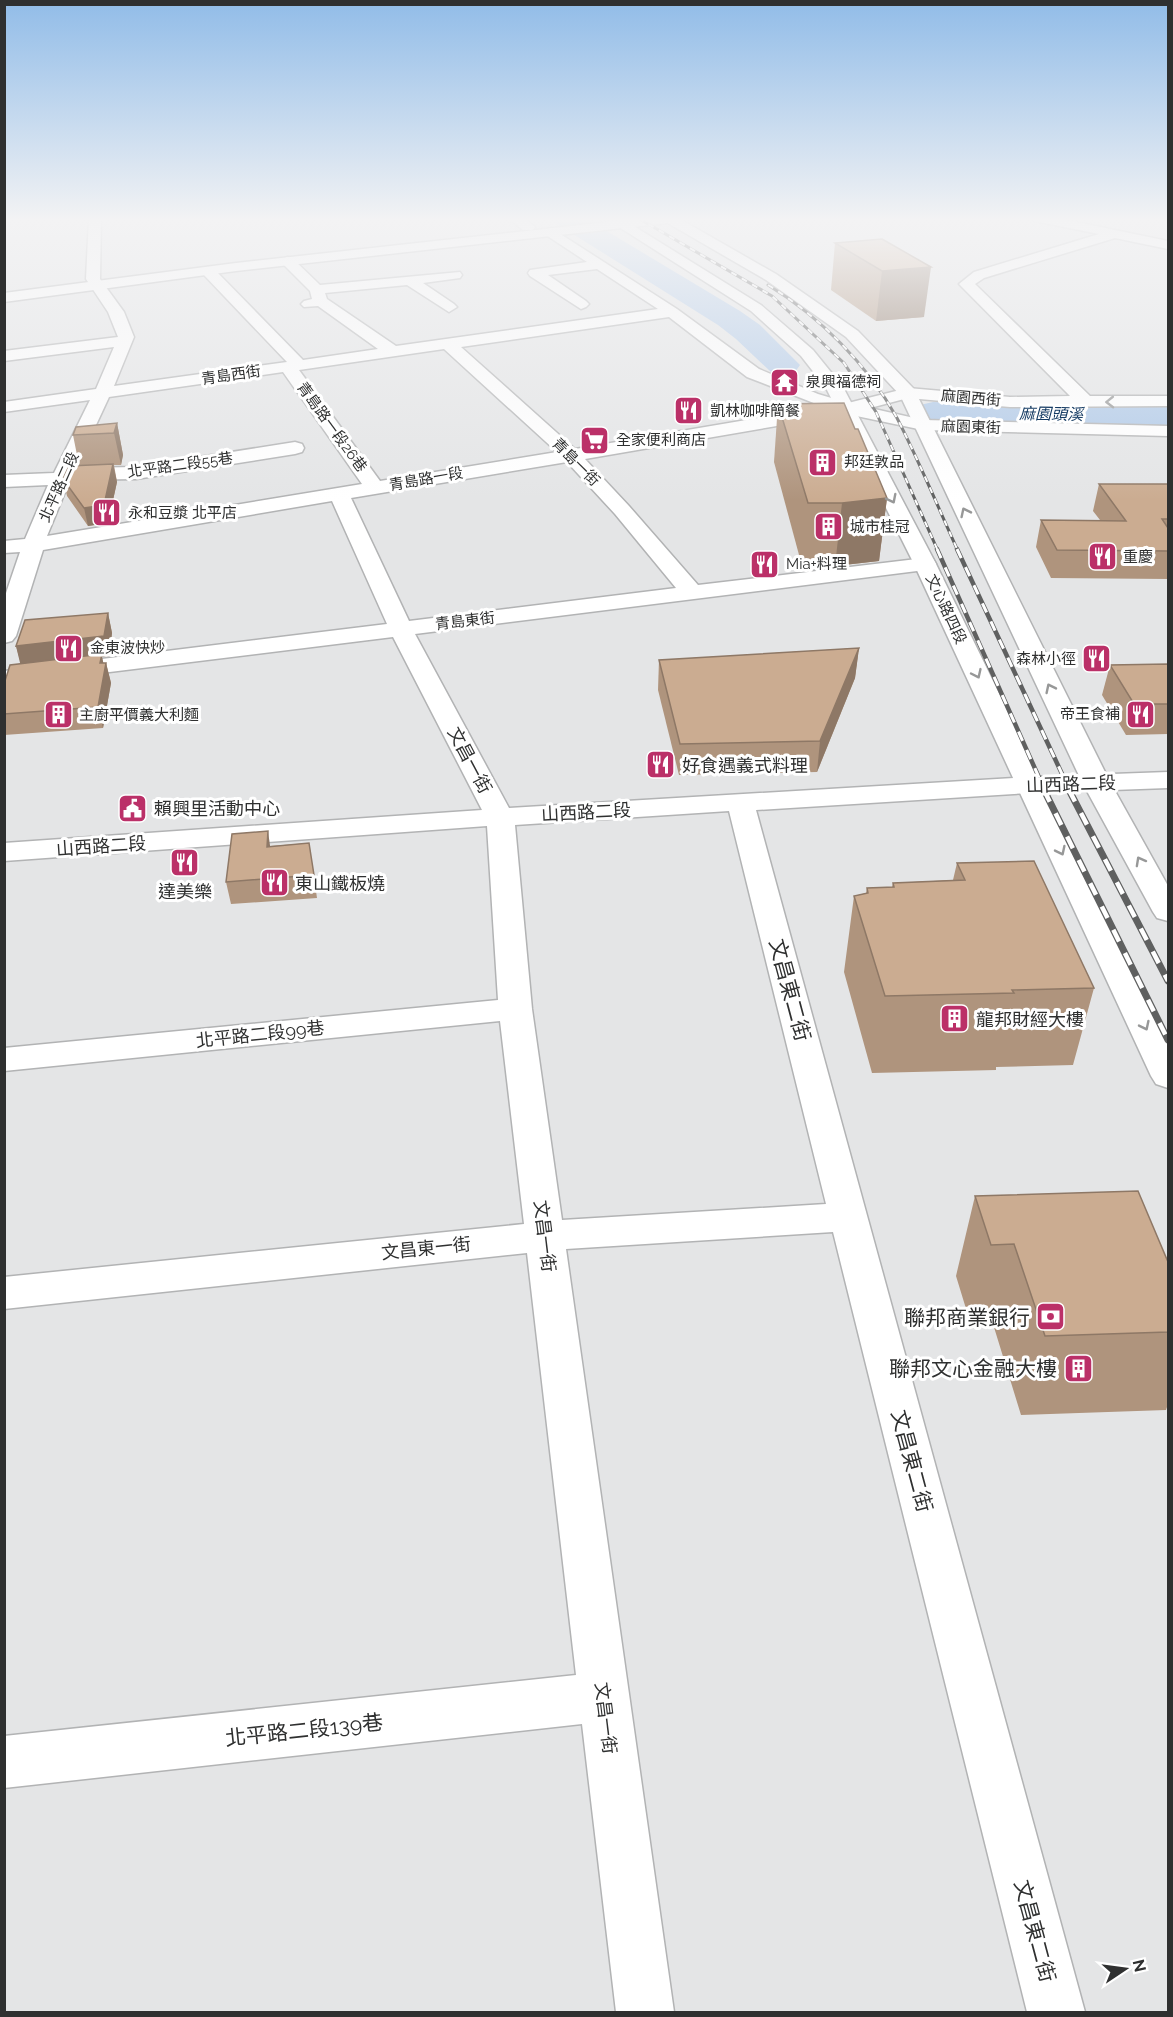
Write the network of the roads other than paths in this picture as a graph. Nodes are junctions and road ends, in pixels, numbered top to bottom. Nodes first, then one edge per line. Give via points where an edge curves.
1 (116, 312) edge
2 (247, 312) edge
3 (334, 312) edge
4 (672, 312) joint
5 (760, 312) edge
6 (821, 312) edge
7 (995, 312) edge
8 (125, 341) junction
9 (448, 344) junction
10 (393, 352) junction
11 (4, 356) edge
12 (294, 366) junction
13 (103, 393) junction
14 (908, 393) junction
15 (1168, 401) edge
16 (1086, 402) junction
17 (4, 407) edge
18 (847, 409) junction
19 (923, 425) junction
20 (1168, 431) edge
21 (295, 448) dead end
22 (571, 455) junction
23 (62, 477) junction
24 (4, 481) edge
25 (375, 488) junction
26 (339, 494) junction
27 (34, 545) junction
28 (4, 548) edge
29 (925, 564) junction
30 (692, 593) junction
31 (401, 629) junction
32 (4, 636) edge
33 (4, 678) edge
34 (1168, 780) edge
35 (1096, 782) junction
36 (1029, 785) junction
37 (741, 804) junction
38 (500, 817) junction
39 (4, 852) edge
40 (1168, 912) edge
41 (515, 1009) junction
42 (4, 1060) edge
43 (1168, 1076) edge
44 (849, 1217) junction
45 (546, 1236) junction
46 (4, 1293) edge
47 (603, 1698) junction
48 (4, 1762) edge
49 (645, 2013) edge
50 (1056, 2013) edge

1 - 8 street
2 - 12 street, 青島路一段26巷
3 - 10 street
4 - 9 street, 青島西街
4 - 18 street via 753,374
5 - 18 street, 文心路四段 via 783,329 821,368
6 - 14 street via 852,334
7 - 16 street
8 - 11 street
8 - 13 street, 北平路二段
9 - 10 street, 青島西街
9 - 22 street, 青島一街
10 - 12 street, 青島西街
12 - 13 street, 青島西街
12 - 25 street, 青島路一段26巷
13 - 17 street, 青島西街
13 - 23 street, 北平路二段
14 - 16 street, 麻園西街 via 1010,402
14 - 18 street, 麻園西街
14 - 19 street
15 -> 16 street, 麻園西街
18 - 19 street, 麻園東街
18 - 22 street, 青島路一段
18 -> 29 street, 文心路四段
19 - 20 street, 麻園東街
35 -> 19 street
21 - 23 street, 北平路二段55巷 via 136,473
22 - 25 street, 青島路一段
22 - 30 street, 青島一街
23 - 24 street, 北平路二段55巷
23 - 27 street, 北平路二段
25 - 26 street, 青島路一段
26 - 27 street, 青島路一段
26 - 31 street, 文昌一街
27 - 28 street, 青島路一段
27 - 32 street, 北平路二段
29 - 30 street, 青島東街
29 -> 36 street, 文心路四段
30 - 31 street, 青島東街
31 - 33 street, 青島東街
31 - 38 street, 文昌一街
34 - 35 street, 山西路二段
35 - 36 street, 山西路二段
40 -> 35 street
36 - 37 street, 山西路二段
36 -> 43 street, 文心路四段
37 - 38 street, 山西路二段
37 - 44 street, 文昌東二街
38 - 39 street, 山西路二段
38 - 41 street, 文昌一街
41 - 42 street, 北平路二段99巷
41 - 45 street, 文昌一街
44 - 45 street, 文昌東一街
44 - 50 street, 文昌東二街
45 - 46 street, 文昌東一街
45 - 47 street, 文昌一街
47 - 48 street, 北平路二段139巷
47 - 49 street, 文昌一街

